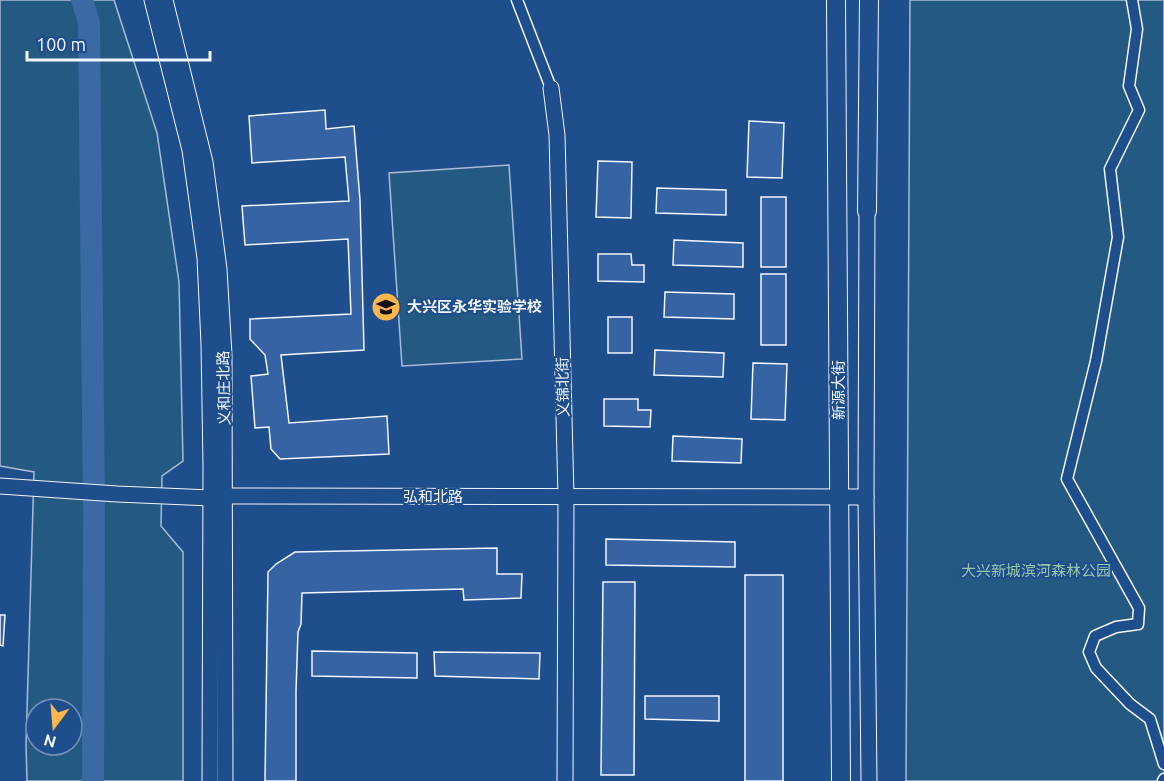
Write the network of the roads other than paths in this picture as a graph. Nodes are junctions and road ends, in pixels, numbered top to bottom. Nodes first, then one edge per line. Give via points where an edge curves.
1 (152, 0) edge
2 (165, 0) edge
3 (517, 0) edge
4 (836, 0) edge
5 (869, 0) edge
6 (1132, 0) edge
7 (551, 88) joint
8 (867, 211) joint
9 (0, 486) edge
10 (218, 497) junction
11 (566, 497) junction
12 (866, 497) junction
13 (839, 498) junction
14 (1164, 764) edge
15 (210, 781) edge
16 (225, 781) edge
17 (565, 781) edge
18 (841, 781) edge
19 (869, 781) edge

1 - 10 main road, 义和庄北路 via 190,150 205,258
2 - 10 main road, 义和庄北路 via 205,162 219,268 224,355
3 - 7 street, 义锦北街
4 - 13 main road, 新源大街
5 - 8 main road
6 - 14 street via 1137,28 1129,86 1139,110 1110,169 1118,237 1096,361 1067,479 1139,608 1138,624 1116,627 1095,636 1089,652 1096,668 1150,719
7 - 11 main road, 义锦北街 via 557,135
8 - 12 main road, 新源大街
9 - 10 main road, 弘和北路
10 - 11 main road, 弘和北路
10 - 15 main road, 义和庄北路
10 - 16 main road, 义和庄北路
11 - 13 main road, 弘和北路
11 - 17 main road, 义锦北街
12 - 13 main road, 弘和北路
12 - 19 main road, 新源大街
13 - 18 main road, 新源大街

